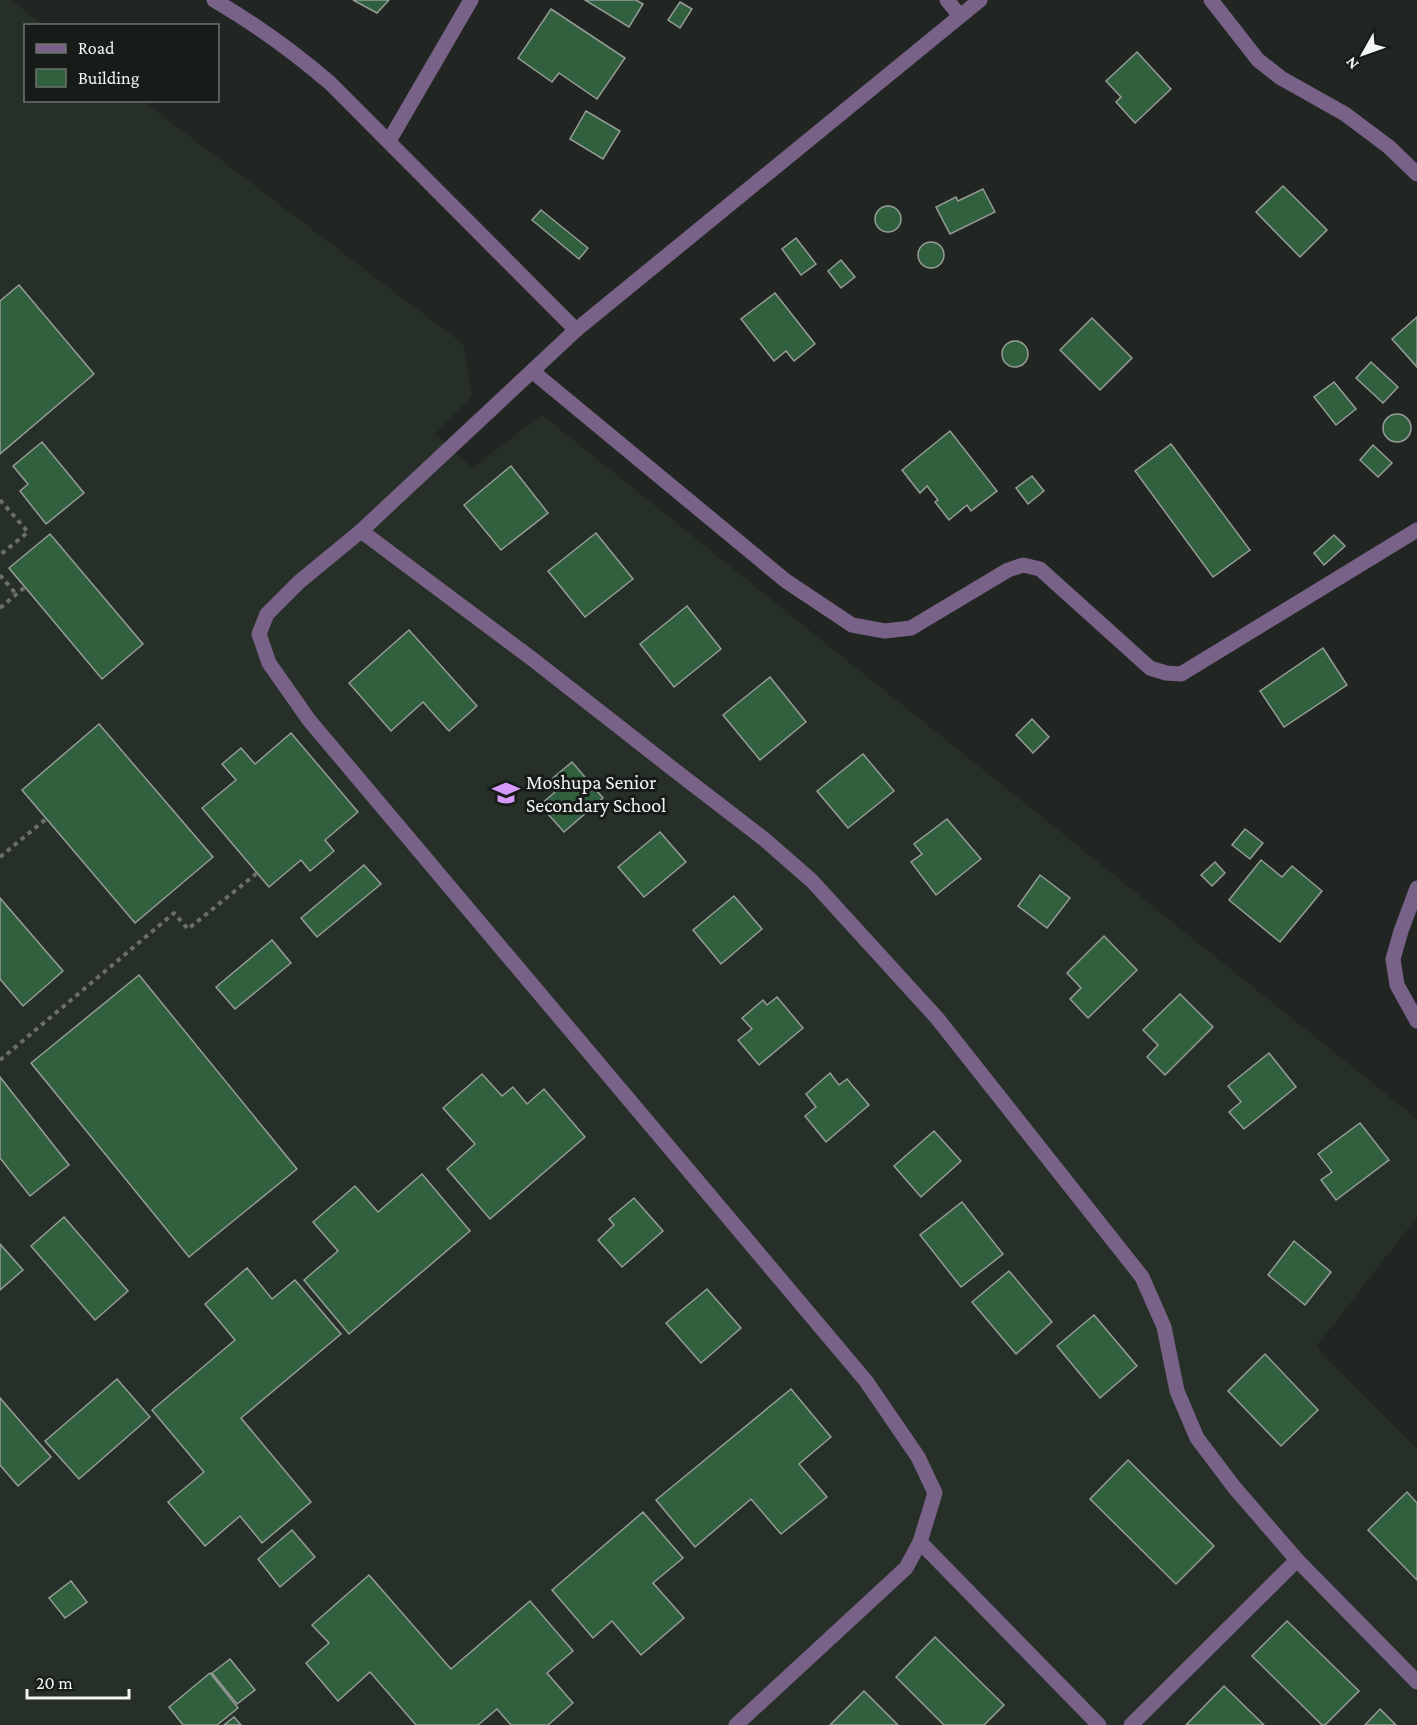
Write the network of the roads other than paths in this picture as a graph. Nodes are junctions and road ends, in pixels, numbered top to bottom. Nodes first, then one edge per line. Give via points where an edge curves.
1 (214, 0) edge
2 (471, 0) edge
3 (947, 0) edge
4 (980, 0) edge
5 (1211, 0) edge
6 (960, 16) junction
7 (389, 141) junction
8 (1417, 174) edge
9 (576, 330) junction
10 (532, 371) junction
11 (1417, 530) edge
12 (361, 531) junction
13 (1417, 888) edge
14 (1417, 1021) edge
15 (920, 1542) junction
16 (1297, 1560) junction
17 (1417, 1682) edge
18 (736, 1725) edge
19 (1099, 1725) edge
20 (1131, 1725) edge

1 - 7 street via 304,60
2 - 7 street
3 - 6 street
4 - 6 street
5 - 8 street via 1258,60 1281,78 1346,114
6 - 9 street
7 - 9 street
9 - 10 street
10 - 11 street via 786,581 852,625 885,631 911,628 1023,565 1040,569 1150,668 1181,674
10 - 12 street
12 - 15 street via 267,614 259,634 270,663 309,720 866,1381 918,1457 935,1493
12 - 16 street via 764,838 812,881 937,1018 1143,1277 1164,1328 1177,1391 1197,1438
13 - 14 street via 1393,959 1397,986
15 - 18 street via 906,1568
15 - 19 street
16 - 17 street
16 - 20 street

